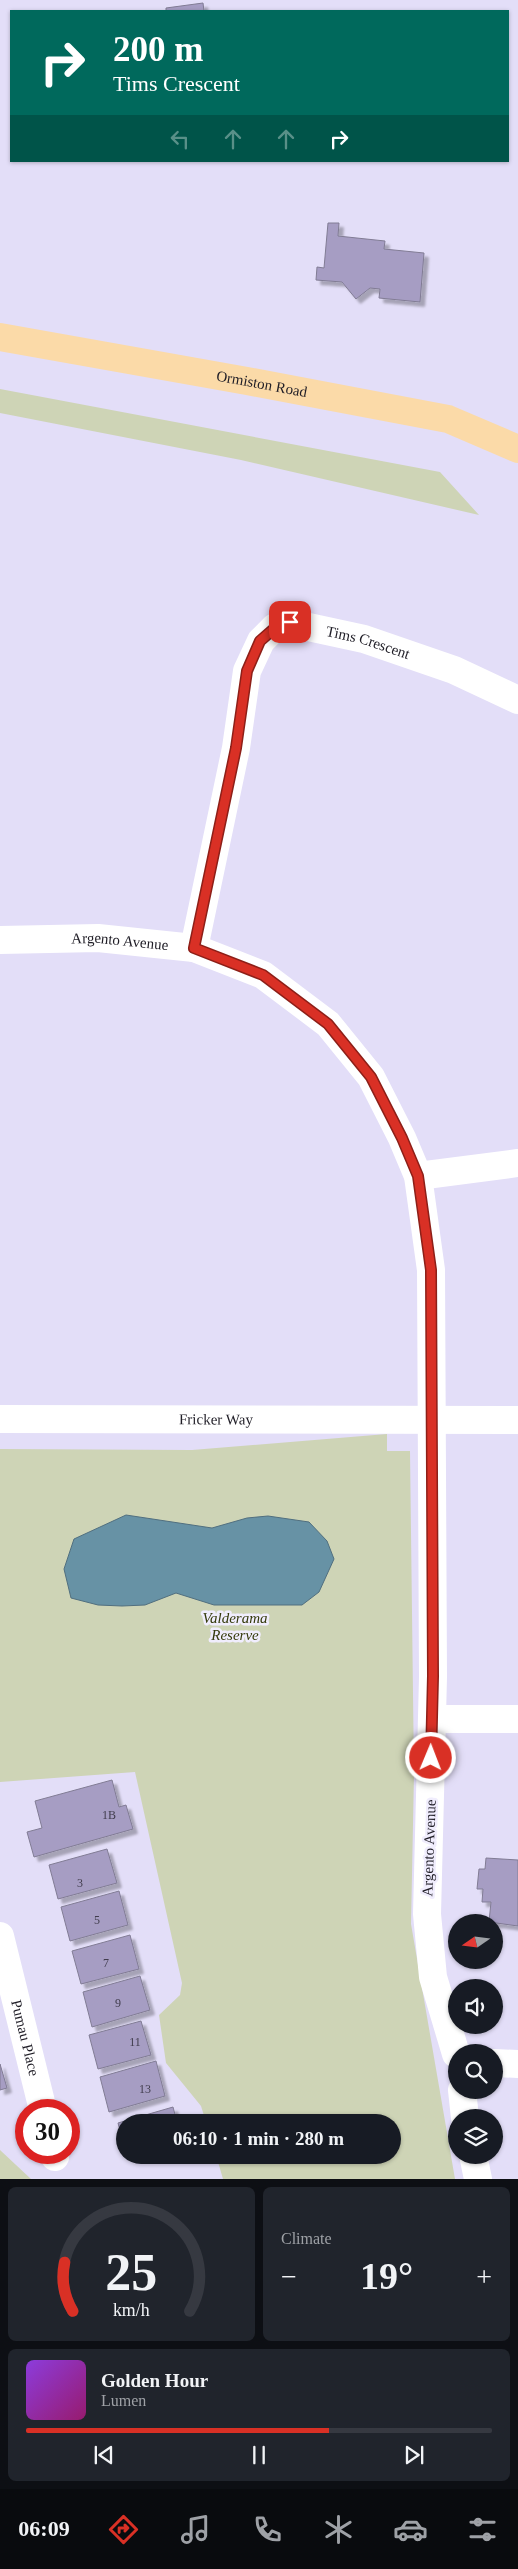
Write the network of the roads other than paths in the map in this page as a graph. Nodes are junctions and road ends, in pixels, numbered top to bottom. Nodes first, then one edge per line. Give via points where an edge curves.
1 (0, 337) edge
2 (518, 449) edge
3 (518, 700) edge
4 (0, 940) edge
5 (194, 948) junction
6 (518, 1163) edge
7 (418, 1176) junction
8 (0, 1419) edge
9 (518, 1420) edge
10 (431, 1421) junction
11 (432, 1719) junction
12 (518, 1719) edge
13 (0, 1936) edge
14 (453, 2044) edge
15 (503, 2063) edge
16 (518, 2064) edge
17 (41, 2099) edge
18 (475, 2164) edge
19 (478, 2179) edge

1 - 2 main road, Ormiston Road via 248,380 448,420
3 - 5 street, Tims Crescent via 454,670 364,639 290,622 276,627 260,641 247,671 236,748
4 - 5 street, Argento Avenue via 98,938
5 - 7 street, Argento Avenue via 263,975 328,1024 371,1077
6 - 7 street
7 - 10 street, Argento Avenue via 431,1270
8 - 10 street, Fricker Way
9 - 10 street, Fricker Way
10 - 11 street, Argento Avenue
11 - 12 street
11 - 14 street, Argento Avenue via 427,1914 433,1978
13 - 17 street, Pumau Place
15 - 16 street
18 - 19 street

